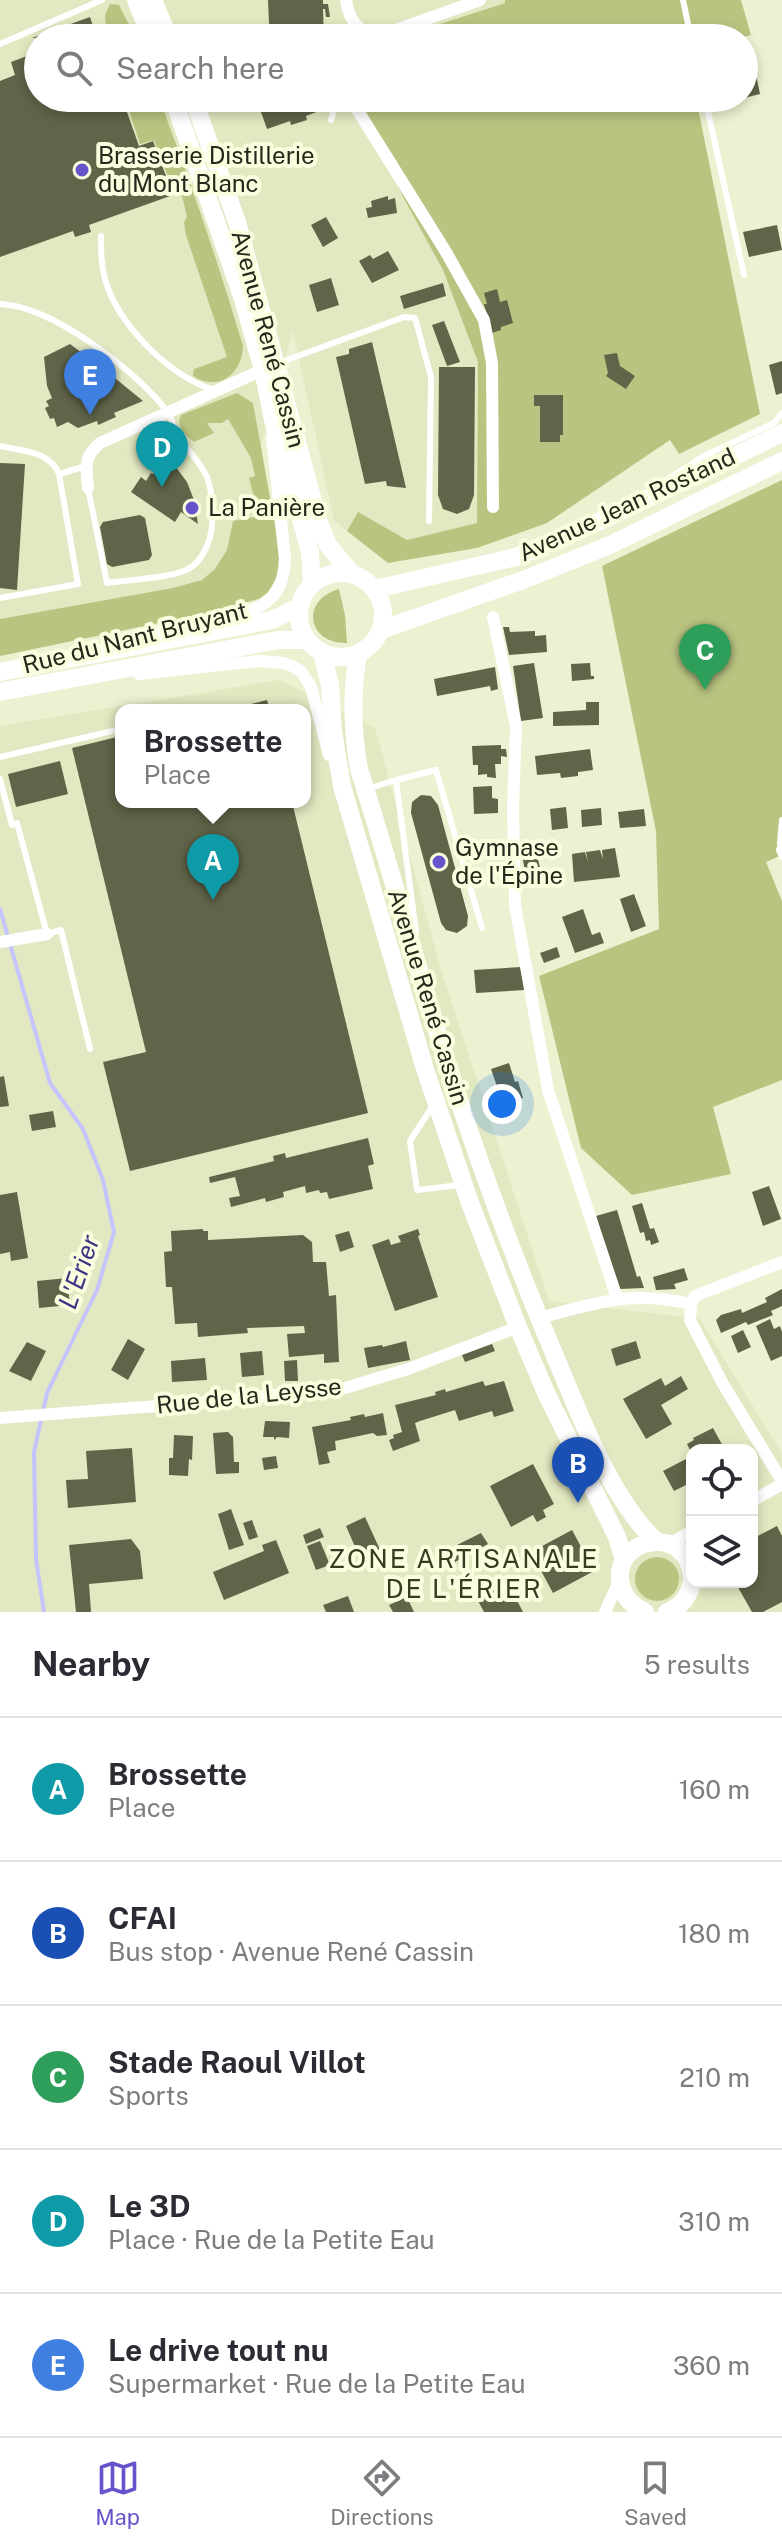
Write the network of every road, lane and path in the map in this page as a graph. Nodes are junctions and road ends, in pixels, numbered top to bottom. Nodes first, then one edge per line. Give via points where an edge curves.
1 (102, 0) edge
2 (136, 0) edge
3 (153, 0) edge
4 (346, 0) edge
5 (480, 0) edge
6 (683, 0) edge
7 (46, 24) edge
8 (145, 24) edge
9 (163, 24) edge
10 (354, 24) edge
11 (413, 24) edge
12 (688, 24) edge
13 (24, 34) edge
14 (0, 44) edge
15 (178, 112) edge
16 (198, 112) edge
17 (333, 112) edge
18 (359, 112) edge
19 (708, 112) edge
20 (331, 120) dead end
21 (101, 236) dead end
22 (744, 275) dead end
23 (0, 304) edge
24 (270, 367) junction
25 (215, 391) junction
26 (168, 412) junction
27 (782, 413) edge
28 (273, 420) junction
29 (782, 433) edge
30 (0, 446) edge
31 (782, 461) edge
32 (86, 466) junction
33 (59, 474) junction
34 (88, 488) joint
35 (493, 507) dead end
36 (607, 518) junction
37 (429, 521) dead end
38 (285, 558) joint
39 (352, 574) junction
40 (312, 585) junction
41 (375, 589) junction
42 (0, 598) edge
43 (299, 607) junction
44 (493, 617) dead end
45 (381, 630) junction
46 (307, 640) junction
47 (322, 653) junction
48 (358, 654) junction
49 (292, 666) joint
50 (0, 672) edge
51 (41, 684) junction
52 (0, 692) edge
53 (115, 730) edge
54 (0, 757) edge
55 (0, 779) edge
56 (396, 780) junction
57 (342, 786) junction
58 (365, 789) junction
59 (782, 820) edge
60 (781, 842) edge
61 (782, 857) edge
62 (482, 928) dead end
63 (47, 934) junction
64 (0, 942) edge
65 (421, 976) junction
66 (90, 1049) dead end
67 (436, 1101) junction
68 (464, 1184) junction
69 (782, 1262) edge
70 (617, 1298) junction
71 (691, 1304) junction
72 (539, 1318) junction
73 (518, 1327) junction
74 (0, 1418) edge
75 (782, 1482) edge
76 (758, 1497) edge
77 (686, 1533) edge
78 (663, 1543) junction
79 (624, 1560) junction
80 (686, 1560) edge
81 (620, 1579) junction
82 (688, 1588) edge
83 (692, 1588) edge
84 (605, 1612) edge
85 (643, 1612) edge
86 (667, 1612) edge
87 (695, 1612) edge

1 - 7 lane
2 - 8 main road
3 - 9 main road
4 - 10 street
5 - 11 street
6 - 12 lane
13 - 14 lane
15 - 24 main road, Avenue René Cassin
16 - 24 main road, Avenue René Cassin via 237,222
17 - 20 lane
18 - 35 street via 484,320 492,363
19 - 22 lane
21 - 25 lane via 105,282 117,309 165,362
23 - 26 lane via 39,314 80,335 120,364
24 - 25 street
24 - 28 main road, Avenue René Cassin
24 - 37 lane via 404,317 415,318 431,377
24 - 39 main road, Avenue René Cassin via 319,523 328,545
25 - 26 street
26 - 32 street via 100,443 89,453
26 - 34 lane via 208,479 211,532 190,568 107,583
27 - 36 lane via 774,423 702,457
28 - 38 street, Avenue René Cassin
28 - 40 main road, Avenue René Cassin via 310,552
29 - 36 main road, Avenue Jean Rostand
30 - 33 lane via 47,458
31 - 45 main road, Avenue Jean Rostand via 610,545
32 - 33 lane
32 - 34 street
33 - 42 lane via 78,584
36 - 41 main road, Avenue Jean Rostand via 516,557
38 - 50 street, Rue du Nant Bruyant via 284,578 262,607
39 - 40 main road via 324,576
39 - 41 main road
40 - 43 main road
41 - 45 main road via 384,616
43 - 46 main road
43 - 50 main road, Rue du Nant Bruyant via 272,620
44 - 70 street via 516,726 515,905 548,1090
45 - 48 main road, Avenue Jean Rostand
46 - 47 main road
46 - 51 main road, Rue du Nant Bruyant via 278,640
47 - 48 main road
47 - 57 main road, Avenue René Cassin
48 - 58 main road, Avenue René Cassin via 353,731
49 - 51 street, Rue du Nant Bruyant via 259,661
49 - 57 street, Avenue René Cassin via 311,687
51 - 52 main road, Rue du Nant Bruyant
53 - 54 lane
55 - 63 lane
56 - 58 lane
56 - 62 lane via 436,770
56 - 65 lane
57 - 67 main road, Avenue René Cassin
58 - 65 main road, Avenue René Cassin
59 - 60 lane
60 - 61 lane
63 - 64 street
63 - 66 lane via 61,930
65 - 72 main road, Avenue René Cassin via 491,1196
67 - 68 main road, Avenue René Cassin
67 - 68 lane via 410,1141 417,1190
68 - 73 main road, Avenue René Cassin
69 - 71 street via 695,1296
70 - 71 street
70 - 72 street
71 - 75 street via 690,1320
72 - 78 main road, Avenue René Cassin via 628,1509
73 - 74 street, Rue de la Leysse via 345,1388
73 - 79 main road, Avenue René Cassin
75 - 76 street
77 - 78 street
78 - 79 main road via 644,1544
78 - 80 main road, Avenue René Cassin
79 - 81 main road
81 - 84 street
81 - 85 main road via 623,1593
82 - 86 main road via 680,1605
83 - 87 main road

